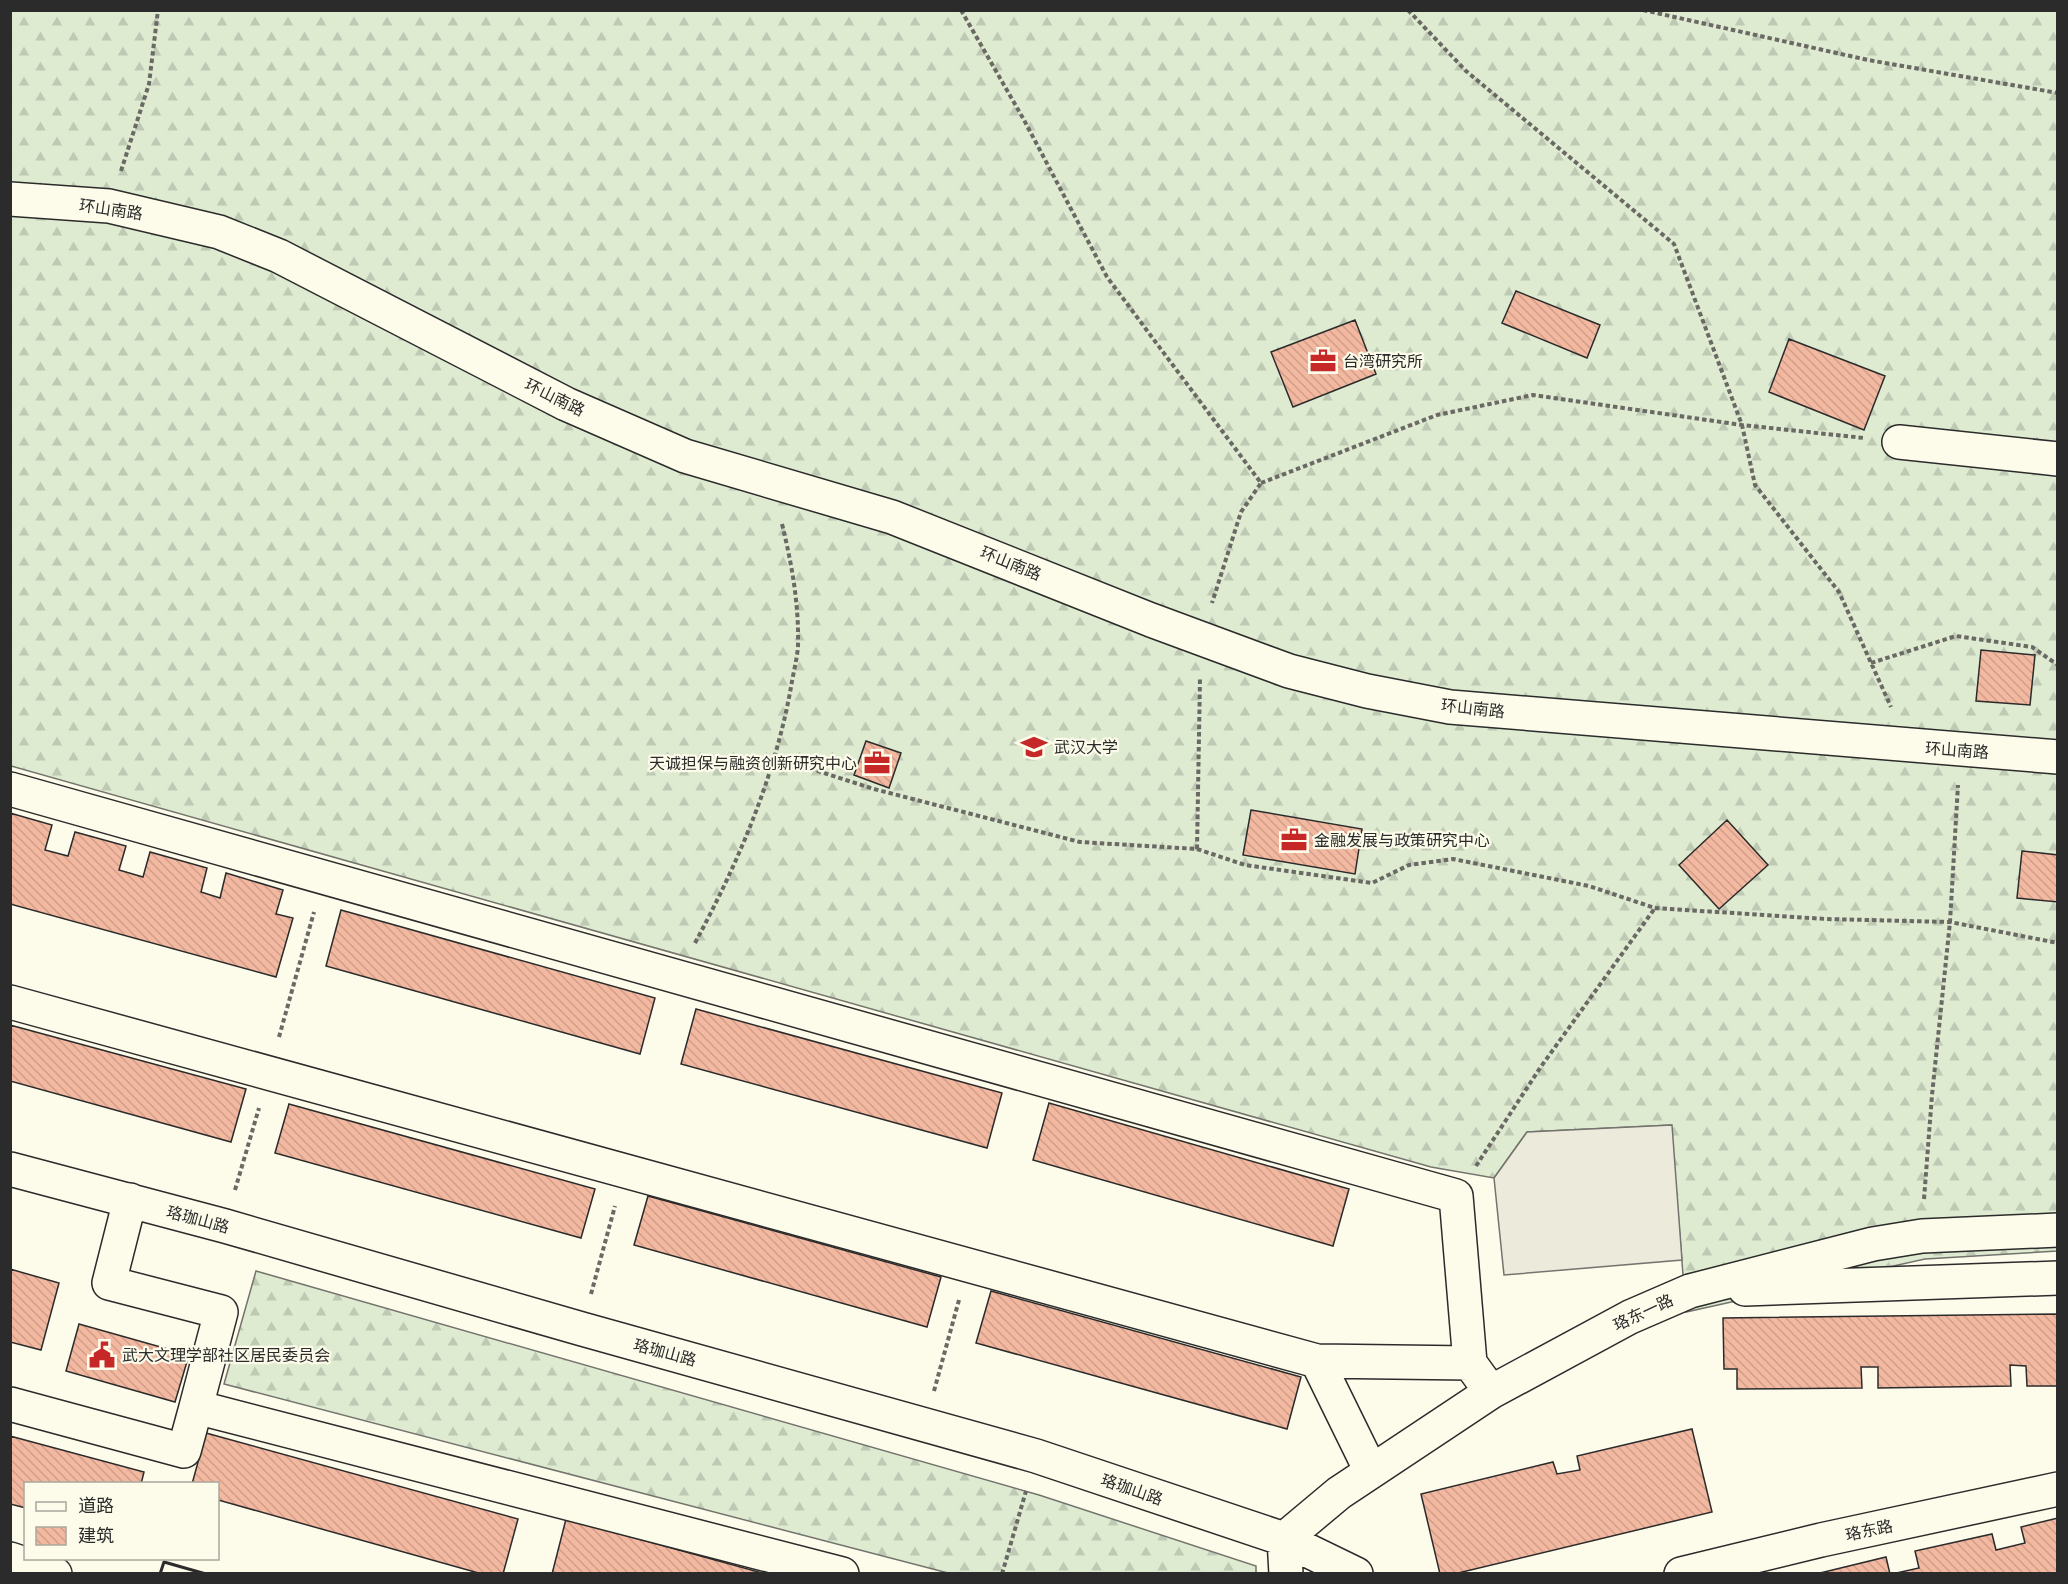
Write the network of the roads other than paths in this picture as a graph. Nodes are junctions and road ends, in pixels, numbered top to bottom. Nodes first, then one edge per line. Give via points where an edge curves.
1 (10, 199) edge
2 (1899, 442) road end
3 (2058, 459) edge
4 (2058, 757) edge
5 (10, 789) edge
6 (10, 1002) edge
7 (10, 1169) edge
8 (130, 1200) junction
9 (2058, 1230) edge
10 (2058, 1278) edge
11 (1690, 1291) junction
12 (1317, 1360) junction
13 (1470, 1364) junction
14 (1491, 1392) junction
15 (10, 1404) edge
16 (196, 1407) junction
17 (1371, 1471) junction
18 (2058, 1489) edge
19 (1284, 1539) junction
20 (10, 1559) edge
21 (55, 1574) edge
22 (842, 1574) edge
23 (1286, 1574) edge
24 (1356, 1574) edge
25 (1681, 1574) edge

1 - 4 street, 环山南路 via 109,206 219,232 279,256 566,404 685,456 891,517 1289,671 1450,707
2 - 3 street
5 - 13 street via 1456,1196
6 - 12 street
7 - 8 street, 珞珈山路
8 - 16 street via 110,1283 221,1312
8 - 19 street, 珞珈山路 via 1036,1456
9 - 11 street, 珞东一路 via 1922,1236 1804,1259
10 - 11 street
11 - 14 street, 珞东一路 via 1611,1327
12 - 13 street
12 - 17 street
13 - 14 street
14 - 17 street, 珞东一路
15 - 16 street via 184,1451
16 - 22 street
17 - 19 street, 珞东一路
18 - 25 street, 珞东路
19 - 23 street
19 - 24 street
20 - 21 street

